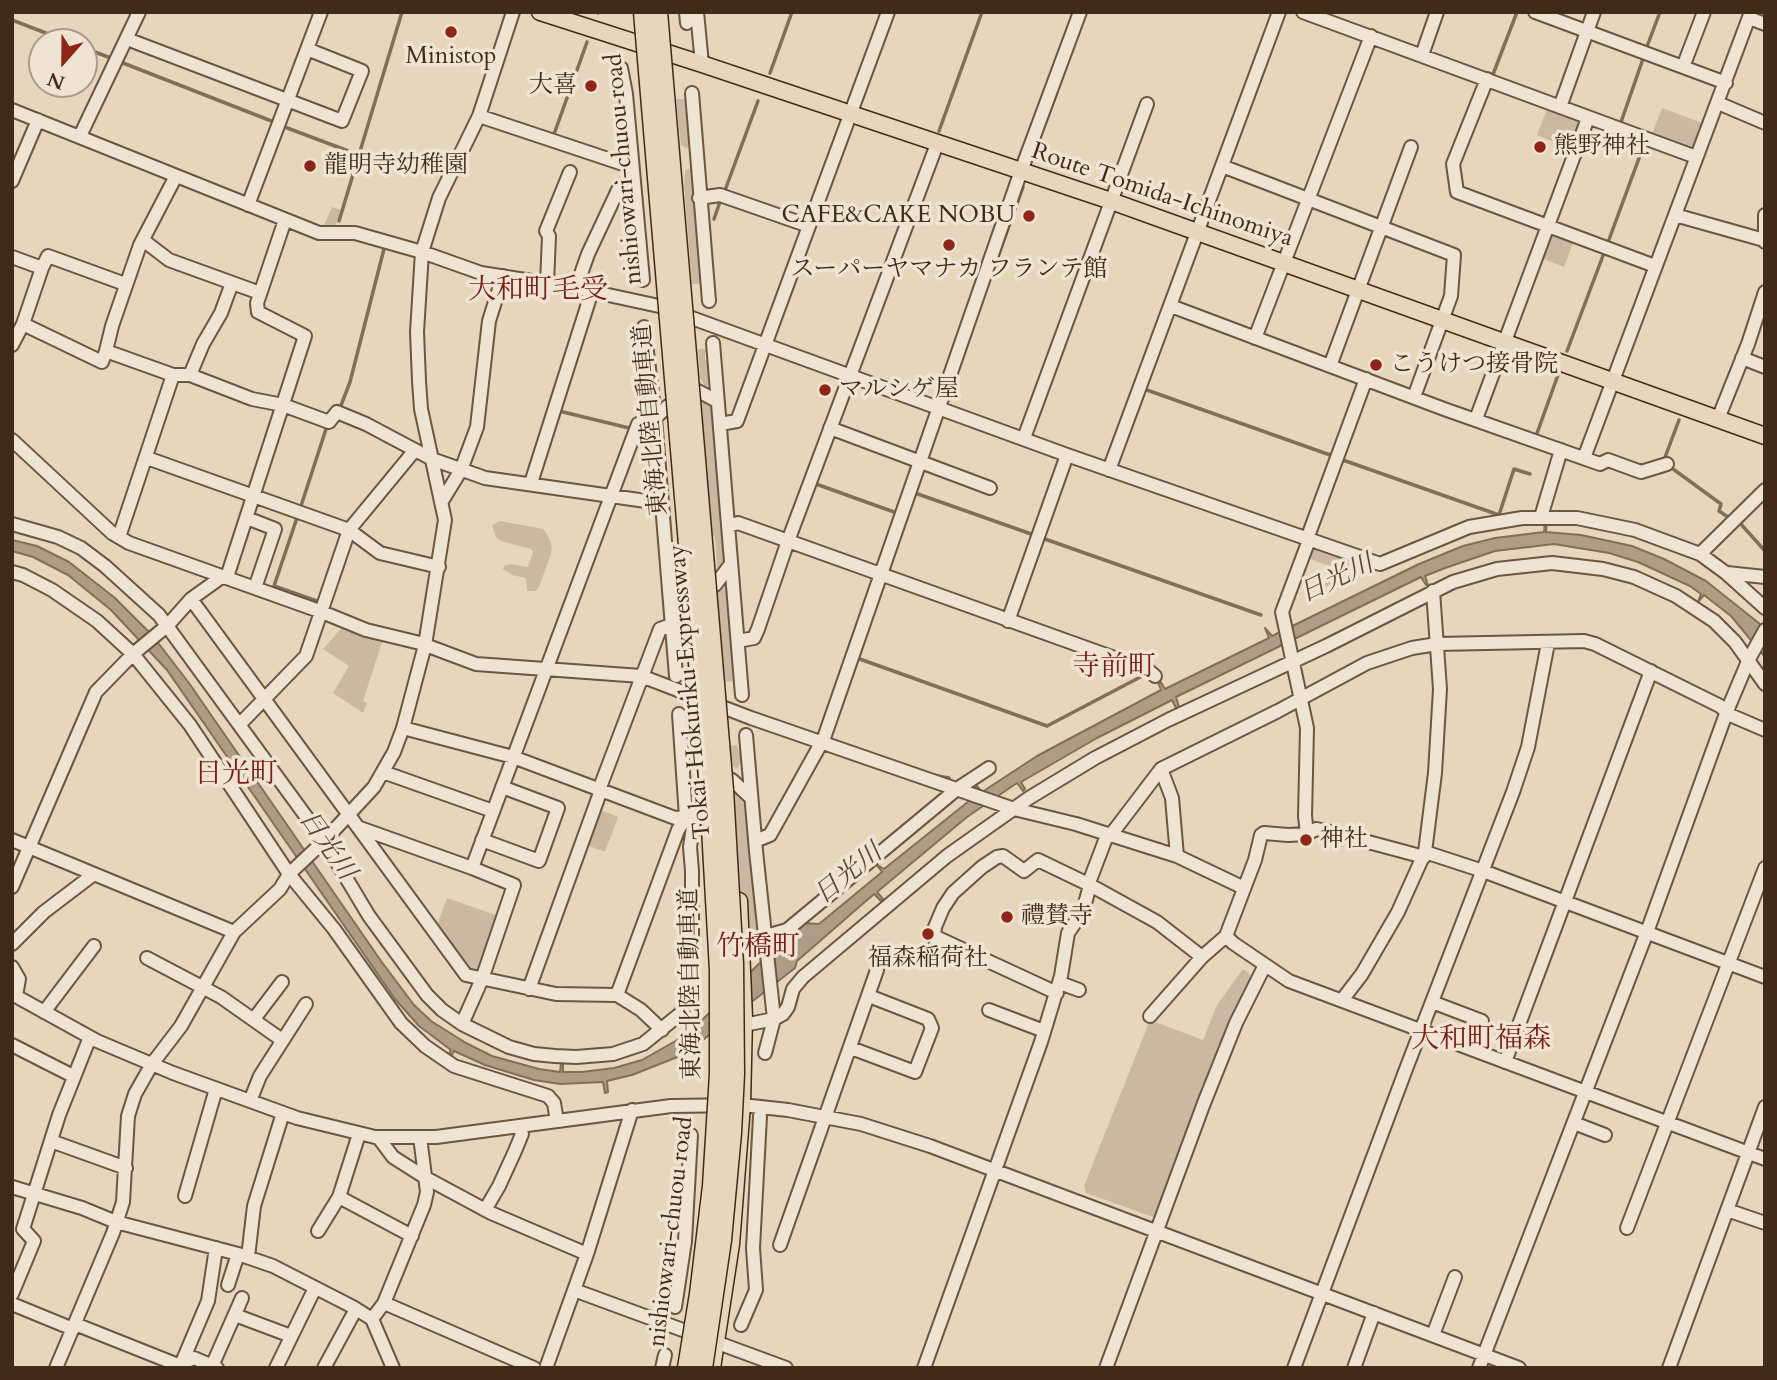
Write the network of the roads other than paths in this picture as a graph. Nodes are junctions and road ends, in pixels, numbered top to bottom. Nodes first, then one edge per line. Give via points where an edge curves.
1 (139, 12) edge
2 (321, 12) edge
3 (513, 12) edge
4 (540, 12) edge
5 (635, 12) edge
6 (643, 12) edge
7 (658, 12) edge
8 (666, 12) edge
9 (697, 12) edge
10 (888, 12) edge
11 (1080, 12) edge
12 (1279, 12) edge
13 (1303, 12) edge
14 (1437, 12) edge
15 (1535, 12) edge
16 (1594, 12) edge
17 (1703, 12) edge
18 (1750, 15) edge
19 (1765, 24) edge
20 (1587, 32) junction
21 (1371, 36) junction
22 (127, 39) junction
23 (637, 43) junction
24 (307, 49) junction
25 (670, 53) junction
26 (1422, 55) junction
27 (702, 64) junction
28 (1683, 67) junction
29 (621, 68) dead end
30 (1487, 79) junction
31 (1726, 83) junction
32 (692, 93) dead end
33 (288, 99) junction
34 (1718, 103) junction
35 (1147, 104) dead end
36 (1560, 107) junction
37 (12, 110) edge
38 (850, 115) junction
39 (479, 116) junction
40 (1588, 118) junction
41 (38, 120) junction
42 (1765, 124) edge
43 (80, 136) junction
44 (937, 144) junction
45 (1411, 147) dead end
46 (679, 156) junction
47 (696, 156) junction
48 (1696, 157) junction
49 (636, 166) junction
50 (1222, 166) junction
51 (1021, 171) junction
52 (570, 172) dead end
53 (176, 176) junction
54 (12, 181) edge
55 (699, 198) junction
56 (1309, 200) junction
57 (1111, 201) junction
58 (248, 205) junction
59 (1675, 215) junction
60 (1765, 215) edge
61 (285, 220) junction
62 (809, 226) junction
63 (1547, 226) junction
64 (1380, 227) junction
65 (1198, 232) junction
66 (144, 240) junction
67 (1765, 241) edge
68 (422, 252) junction
69 (12, 257) edge
70 (1285, 263) junction
71 (1656, 267) junction
72 (42, 268) junction
73 (503, 276) junction
74 (643, 280) dead end
75 (232, 283) junction
76 (547, 283) junction
77 (125, 284) junction
78 (576, 288) junction
79 (1356, 289) junction
80 (592, 291) junction
81 (1765, 292) edge
82 (260, 293) junction
83 (709, 301) dead end
84 (659, 306) junction
85 (1171, 306) junction
86 (692, 318) junction
87 (1443, 320) junction
88 (23, 324) junction
89 (644, 327) dead end
90 (1255, 338) junction
91 (1505, 342) junction
92 (713, 343) dead end
93 (12, 345) edge
94 (766, 345) junction
95 (106, 351) junction
96 (1742, 358) junction
97 (1330, 366) junction
98 (1765, 367) edge
99 (173, 374) junction
100 (190, 375) junction
101 (851, 375) junction
102 (1366, 379) junction
103 (1612, 381) junction
104 (698, 391) junction
105 (1414, 397) junction
106 (717, 401) junction
107 (283, 405) junction
108 (668, 406) junction
109 (939, 407) junction
110 (655, 418) junction
111 (1476, 419) junction
112 (1718, 419) junction
113 (720, 424) junction
114 (831, 428) junction
115 (1765, 436) edge
116 (1024, 438) junction
117 (12, 440) edge
118 (415, 450) junction
119 (1561, 450) junction
120 (1067, 455) junction
121 (147, 458) junction
122 (1584, 458) junction
123 (432, 459) junction
124 (920, 461) junction
125 (1667, 464) dead end
126 (461, 470) junction
127 (1109, 470) junction
128 (531, 483) junction
129 (990, 488) dead end
130 (1765, 490) edge
131 (612, 495) junction
132 (254, 496) junction
133 (442, 501) junction
134 (660, 503) junction
135 (1541, 517) junction
136 (247, 518) junction
137 (12, 524) edge
138 (729, 526) junction
139 (349, 530) junction
140 (119, 537) junction
141 (1308, 540) junction
142 (788, 541) junction
143 (1700, 554) junction
144 (731, 564) junction
145 (439, 567) junction
146 (12, 572) edge
147 (1726, 573) junction
148 (879, 575) junction
149 (225, 577) junction
150 (1765, 577) edge
151 (715, 585) junction
152 (256, 588) junction
153 (1433, 592) junction
154 (191, 599) junction
155 (1765, 608) edge
156 (322, 612) junction
157 (1008, 621) junction
158 (679, 625) junction
159 (167, 626) junction
160 (1765, 630) edge
161 (738, 641) junction
162 (1548, 643) junction
163 (1437, 644) junction
164 (425, 645) junction
165 (134, 653) junction
166 (1750, 658) junction
167 (1291, 662) junction
168 (545, 668) junction
169 (1651, 671) junction
170 (641, 676) junction
171 (676, 676) dead end
172 (1155, 676) dead end
173 (1765, 684) edge
174 (742, 695) dead end
175 (694, 696) junction
176 (1302, 698) junction
177 (265, 699) junction
178 (725, 708) junction
179 (1727, 711) junction
180 (678, 714) dead end
181 (240, 724) junction
182 (403, 728) junction
183 (1765, 730) edge
184 (746, 735) dead end
185 (821, 741) junction
186 (513, 758) junction
187 (989, 768) dead end
188 (1161, 769) junction
189 (383, 772) junction
190 (732, 779) junction
191 (502, 787) junction
192 (957, 789) junction
193 (600, 790) junction
194 (750, 797) junction
195 (702, 799) junction
196 (1014, 809) junction
197 (493, 811) junction
198 (350, 814) junction
199 (690, 818) junction
200 (360, 828) junction
201 (1307, 834) junction
202 (1110, 836) junction
203 (12, 840) edge
204 (482, 840) junction
205 (755, 841) junction
206 (322, 843) junction
207 (29, 846) junction
208 (1424, 854) junction
209 (1177, 856) junction
210 (472, 868) junction
211 (1765, 868) edge
212 (692, 871) junction
213 (1483, 871) junction
214 (290, 873) junction
215 (94, 874) junction
216 (1090, 886) junction
217 (12, 887) edge
218 (708, 888) junction
219 (1244, 888) junction
220 (1564, 900) junction
221 (234, 932) junction
222 (1647, 932) junction
223 (1226, 936) junction
224 (938, 938) junction
225 (766, 941) junction
226 (12, 944) edge
227 (94, 946) dead end
228 (1202, 957) junction
229 (147, 958) dead end
230 (930, 960) dead end
231 (1729, 964) junction
232 (1265, 965) junction
233 (12, 967) edge
234 (877, 970) dead end
235 (1765, 977) edge
236 (482, 979) junction
237 (282, 982) dead end
238 (202, 988) junction
239 (1058, 988) junction
240 (529, 989) junction
241 (1079, 990) dead end
242 (14, 995) edge
243 (617, 995) junction
244 (869, 996) junction
245 (1342, 1000) junction
246 (1432, 1002) junction
247 (306, 1003) dead end
248 (989, 1010) dead end
249 (44, 1012) junction
250 (1150, 1016) dead end
251 (254, 1019) junction
252 (774, 1019) junction
253 (1482, 1021) dead end
254 (744, 1022) junction
255 (462, 1024) junction
256 (1421, 1029) junction
257 (662, 1030) junction
258 (1044, 1031) junction
259 (90, 1037) junction
260 (282, 1040) junction
261 (12, 1045) edge
262 (851, 1048) junction
263 (765, 1053) dead end
264 (1505, 1062) junction
265 (152, 1064) junction
266 (73, 1076) junction
267 (216, 1089) junction
268 (1586, 1092) junction
269 (250, 1101) junction
270 (709, 1105) junction
271 (742, 1105) junction
272 (1765, 1107) edge
273 (632, 1110) junction
274 (283, 1113) junction
275 (760, 1116) dead end
276 (826, 1116) junction
277 (557, 1121) junction
278 (1574, 1123) junction
279 (1667, 1123) junction
280 (519, 1126) junction
281 (359, 1134) junction
282 (691, 1135) dead end
283 (1605, 1135) dead end
284 (378, 1137) junction
285 (420, 1137) junction
286 (51, 1140) junction
287 (1748, 1153) junction
288 (1765, 1159) edge
289 (126, 1168) junction
290 (995, 1171) junction
291 (426, 1178) junction
292 (738, 1182) junction
293 (12, 1187) edge
294 (34, 1194) junction
295 (185, 1196) dead end
296 (339, 1197) junction
297 (755, 1202) junction
298 (485, 1210) junction
299 (1727, 1210) junction
300 (116, 1222) junction
301 (1765, 1223) edge
302 (18, 1228) edge
303 (1627, 1228) dead end
304 (318, 1231) dead end
305 (1157, 1232) junction
306 (412, 1236) junction
307 (692, 1242) junction
308 (731, 1244) junction
309 (780, 1245) dead end
310 (216, 1248) junction
311 (753, 1248) junction
312 (587, 1254) junction
313 (243, 1255) junction
314 (1455, 1277) dead end
315 (228, 1285) dead end
316 (315, 1288) junction
317 (574, 1290) junction
318 (1321, 1293) junction
319 (12, 1294) edge
320 (242, 1298) dead end
321 (384, 1303) junction
322 (12, 1304) edge
323 (675, 1307) dead end
324 (356, 1309) junction
325 (1374, 1313) junction
326 (235, 1315) junction
327 (372, 1320) junction
328 (741, 1325) dead end
329 (74, 1326) junction
330 (685, 1331) junction
331 (1433, 1335) junction
332 (291, 1336) junction
333 (717, 1342) junction
334 (1484, 1355) junction
335 (181, 1366) edge
336 (214, 1367) edge
337 (56, 1368) edge
338 (276, 1368) edge
339 (324, 1368) edge
340 (393, 1368) edge
341 (534, 1368) edge
342 (546, 1368) edge
343 (678, 1368) edge
344 (687, 1368) edge
345 (702, 1368) edge
346 (712, 1368) edge
347 (786, 1368) edge
348 (923, 1368) edge
349 (1106, 1368) edge
350 (1294, 1368) edge
351 (1354, 1368) edge
352 (1479, 1368) edge
353 (1519, 1368) edge
354 (1669, 1368) edge

1 - 22 street
2 - 24 street
3 - 39 street
4 - 23 main road, Route Tomida-Ichinomiya
5 - 23 main road, nishiowari-chuou road
6 - 344 highway, 東海北陸自動車道, bridge via 707,766 719,970 712,1186
7 - 345 highway, Tokai-Hokuriku Expressway, bridge via 724,790 734,964 731,1146
8 - 25 main road
9 - 27 street
10 - 38 street
11 - 51 street
12 - 50 street
13 - 21 street
14 - 26 street
15 - 20 street
16 - 20 street
17 - 28 street
18 - 19 street
18 - 31 street
20 - 28 street
20 - 36 street
21 - 26 street
21 - 56 street
22 - 33 street
22 - 43 street
23 - 25 main road, Route Tomida-Ichinomiya
23 - 49 main road, nishiowari-chuou road
24 - 33 street
24 - 33 street via 362,71 342,121
25 - 27 main road, Route Tomida-Ichinomiya
25 - 46 main road
26 - 30 street
27 - 38 main road, Route Tomida-Ichinomiya
28 - 31 street
29 - 49 street
30 - 36 street
30 - 63 street via 1453,164 1457,192
31 - 34 street
32 - 47 street
33 - 58 street
34 - 42 street
34 - 48 street
35 - 57 street
36 - 40 street
37 - 41 street
38 - 44 main road, Route Tomida-Ichinomiya
38 - 62 street
39 - 49 street
39 - 68 street via 439,198
40 - 48 street
40 - 63 street
41 - 43 street
41 - 54 street
43 - 53 street
44 - 51 main road, Route Tomida-Ichinomiya
44 - 101 street
45 - 64 street
46 - 47 street
46 - 86 main road
47 - 55 street
48 - 59 street
49 - 74 street
49 - 78 street via 618,190
49 - 84 main road, nishiowari-chuou road
50 - 56 street
50 - 65 street
51 - 57 main road, Route Tomida-Ichinomiya
51 - 109 street
52 - 76 street via 546,231
53 - 58 street
53 - 66 street
55 - 62 street via 720,195
55 - 83 street
56 - 64 street
56 - 70 street
57 - 65 main road, Route Tomida-Ichinomiya
57 - 116 street
58 - 61 street
59 - 67 street
59 - 71 street
60 - 67 street
61 - 68 street via 319,233 355,233
61 - 82 street
62 - 94 street
63 - 71 street
63 - 91 street
64 - 79 street
64 - 87 street via 1454,255 1451,296
65 - 70 main road, Route Tomida-Ichinomiya
65 - 85 street
66 - 75 street via 169,260
66 - 77 street
68 - 73 street
68 - 123 street via 419,381
69 - 72 street
70 - 79 main road, Route Tomida-Ichinomiya
70 - 90 street
71 - 103 street
72 - 77 street via 48,256
72 - 88 street
73 - 76 street
73 - 126 street via 489,321 477,427
75 - 82 street
75 - 100 street
76 - 78 street
77 - 95 street
78 - 80 street
79 - 87 main road, Route Tomida-Ichinomiya
79 - 97 street
80 - 84 street
80 - 128 street
81 - 96 street
82 - 107 street via 258,312 306,336
84 - 86 street
84 - 108 main road, nishiowari-chuou road
85 - 90 street
85 - 127 street
86 - 94 street
86 - 104 main road
87 - 91 main road, Route Tomida-Ichinomiya
87 - 105 street
88 - 93 street
88 - 95 street via 102,362
89 - 110 street
90 - 97 street
91 - 103 main road, Route Tomida-Ichinomiya
91 - 111 street
92 - 106 street
94 - 101 street
94 - 113 street via 737,421
95 - 99 street
96 - 98 street
96 - 112 street
97 - 102 street
99 - 100 street
99 - 121 street
100 - 107 street via 252,399
101 - 109 street
101 - 114 street
102 - 105 street
102 - 141 street
103 - 112 main road, Route Tomida-Ichinomiya
103 - 122 street
104 - 106 street
104 - 151 main road
105 - 111 street
106 - 113 street
107 - 118 street via 329,422 337,412
107 - 132 street
108 - 110 street
108 - 158 main road, nishiowari-chuou road
109 - 116 street
109 - 124 street
110 - 131 street via 638,424
110 - 134 street
111 - 119 street
112 - 115 main road, Route Tomida-Ichinomiya
113 - 138 street
114 - 124 street
114 - 142 street
116 - 120 street
117 - 140 street
118 - 123 street
118 - 139 street
119 - 122 street
119 - 135 street
120 - 127 street
120 - 157 street
121 - 132 street
121 - 140 street
122 - 125 street via 1600,464 1608,460 1641,472
123 - 126 street
123 - 133 street
124 - 129 street
124 - 148 street
126 - 128 street
126 - 133 street
127 - 141 street
128 - 131 street
130 - 143 street
131 - 134 street
131 - 168 street
132 - 136 street
132 - 139 street
133 - 145 street via 445,520
134 - 158 street via 669,610
135 - 141 street via 1469,527 1380,564
135 - 143 street via 1605,522
136 - 149 street
136 - 152 street via 275,529
137 - 159 street via 81,548
138 - 142 street via 738,523
138 - 144 street
139 - 145 street via 380,553
139 - 156 street
140 - 149 street
141 - 167 street via 1282,612
142 - 148 street
142 - 161 street via 754,638
143 - 147 street
144 - 151 street
144 - 161 street
145 - 164 street
146 - 165 street via 52,590
147 - 150 street
147 - 155 street
148 - 157 street
148 - 185 street
149 - 152 street
149 - 154 street
151 - 178 main road
152 - 156 street
153 - 163 street
153 - 166 street via 1480,573 1530,565 1611,570 1649,583 1696,608
153 - 167 street
154 - 159 street
154 - 177 street
156 - 164 street via 366,630
156 - 177 street via 306,656
157 - 172 street
158 - 170 street via 660,629
158 - 171 street
158 - 175 main road, nishiowari-chuou road
159 - 165 street
159 - 181 street
160 - 166 street
161 - 174 street
162 - 163 street
162 - 169 street via 1595,644
162 - 213 street via 1528,747
163 - 176 street via 1367,663
163 - 208 street via 1440,689 1435,773
164 - 168 street via 475,664
164 - 182 street
165 - 207 street via 96,692
165 - 214 street via 190,725
166 - 173 street
166 - 179 street
167 - 176 street
167 - 196 street via 1095,758
168 - 170 street
168 - 186 street
169 - 179 street
169 - 220 street
170 - 175 street
170 - 193 street
175 - 178 street
175 - 195 main road, nishiowari-chuou road
176 - 188 street
176 - 201 street via 1307,728
177 - 181 street
177 - 198 street
178 - 185 street
178 - 190 main road
179 - 183 street
179 - 222 street
180 - 199 street
181 - 206 street
182 - 186 street
182 - 189 street
184 - 194 street
185 - 192 street
185 - 205 street via 771,835
186 - 191 street
186 - 193 street
187 - 192 street
188 - 202 street
188 - 209 street via 1171,798
189 - 197 street
189 - 198 street
190 - 194 street
190 - 254 main road
191 - 197 street
191 - 204 street via 558,808 539,861
192 - 196 street
192 - 225 street via 787,930
193 - 199 street via 675,818
193 - 240 street
194 - 205 street
195 - 199 street
195 - 218 main road, nishiowari-chuou road
196 - 202 street
196 - 252 street via 990,823 797,982 785,1012
197 - 204 street
198 - 200 street
198 - 206 street
199 - 212 street
199 - 243 street via 678,830
200 - 210 street
200 - 236 street via 466,975
201 - 208 street via 1331,832
201 - 219 street via 1264,832
202 - 209 street
202 - 216 street via 1105,838
203 - 207 street
204 - 210 street
205 - 225 street
206 - 214 street
206 - 255 street via 411,975 442,1010
207 - 215 street
207 - 217 street
208 - 213 street
208 - 245 street via 1398,912
209 - 219 street
210 - 236 street via 514,885
211 - 231 street
212 - 218 street
212 - 257 street via 692,988 683,1015
213 - 220 street
213 - 246 street
214 - 221 street via 280,889
214 - 277 street via 401,1023 425,1046 454,1066 548,1096
215 - 221 street
215 - 226 street via 44,912
216 - 224 street via 1038,860 1024,871 1003,856 997,857 953,893 935,927
216 - 228 street via 1157,922
216 - 239 street via 1083,911 1068,933
218 - 270 main road, nishiowari-chuou road via 712,991
219 - 223 street
220 - 222 street
220 - 264 street
221 - 238 street
222 - 231 street
222 - 268 street
223 - 228 street
223 - 232 street
224 - 230 street
224 - 239 street
225 - 252 street
227 - 249 street
228 - 250 street
229 - 238 street
231 - 235 street
231 - 279 street
232 - 245 street via 1289,981
232 - 305 street via 1236,1023
233 - 242 street via 19,979
234 - 244 street
236 - 240 street
236 - 255 street
237 - 251 street
238 - 251 street
238 - 265 street
239 - 241 street
239 - 258 street
240 - 243 street
242 - 249 street
243 - 257 street
244 - 262 street
244 - 262 street via 928,1019 932,1028 915,1072
245 - 256 street
246 - 253 street
246 - 256 street
247 - 260 street
248 - 258 street
249 - 259 street
251 - 260 street
252 - 254 street
252 - 263 street
254 - 271 main road
255 - 257 street via 509,1047 576,1057 629,1050
256 - 264 street
256 - 318 street
258 - 290 street
259 - 265 street
259 - 266 street
260 - 269 street
261 - 266 street
262 - 276 street
264 - 268 street
265 - 267 street
265 - 289 street via 128,1116
266 - 286 street
267 - 269 street
267 - 295 street
268 - 278 street
268 - 279 street
269 - 274 street
270 - 271 street
270 - 273 street
270 - 307 main road, nishiowari-chuou road
271 - 276 street
271 - 292 main road
272 - 287 street
273 - 277 street
273 - 312 street
274 - 281 street
274 - 313 street
275 - 297 street
276 - 290 street via 896,1134
276 - 309 street
277 - 280 street
278 - 283 street
278 - 334 street
279 - 287 street
279 - 303 street
280 - 285 street
280 - 298 street via 522,1134
281 - 284 street
281 - 296 street
282 - 307 street
284 - 285 street
284 - 291 street via 393,1157
285 - 291 street
286 - 289 street
286 - 294 street
287 - 288 street
287 - 299 street
289 - 300 street
290 - 305 street
290 - 348 street
291 - 298 street
291 - 306 street via 427,1192
292 - 297 street
292 - 308 main road
293 - 294 street
294 - 300 street
294 - 302 street
296 - 304 street
296 - 306 street
297 - 311 street
298 - 312 street
299 - 301 street
299 - 354 street
300 - 310 street
300 - 329 street
302 - 319 street via 34,1241
305 - 318 street
305 - 349 street
306 - 321 street
307 - 323 street
307 - 330 main road, nishiowari-chuou road
308 - 311 street
308 - 333 main road
310 - 313 street
310 - 335 street via 208,1301
311 - 328 street via 756,1290
312 - 317 street
313 - 315 street
313 - 316 street
314 - 331 street
316 - 324 street
316 - 332 street
317 - 330 street
317 - 342 street
318 - 325 street
318 - 350 street
320 - 326 street
321 - 327 street
321 - 341 street
322 - 329 street
324 - 327 street
324 - 339 street
325 - 331 street
325 - 351 street
326 - 332 street
326 - 336 street
327 - 340 street
329 - 335 street
329 - 337 street
330 - 333 street
330 - 343 main road, nishiowari-chuou road
331 - 334 street
332 - 338 street
333 - 346 main road
333 - 347 street
334 - 352 street
334 - 353 street
335 - 336 street via 194,1358

